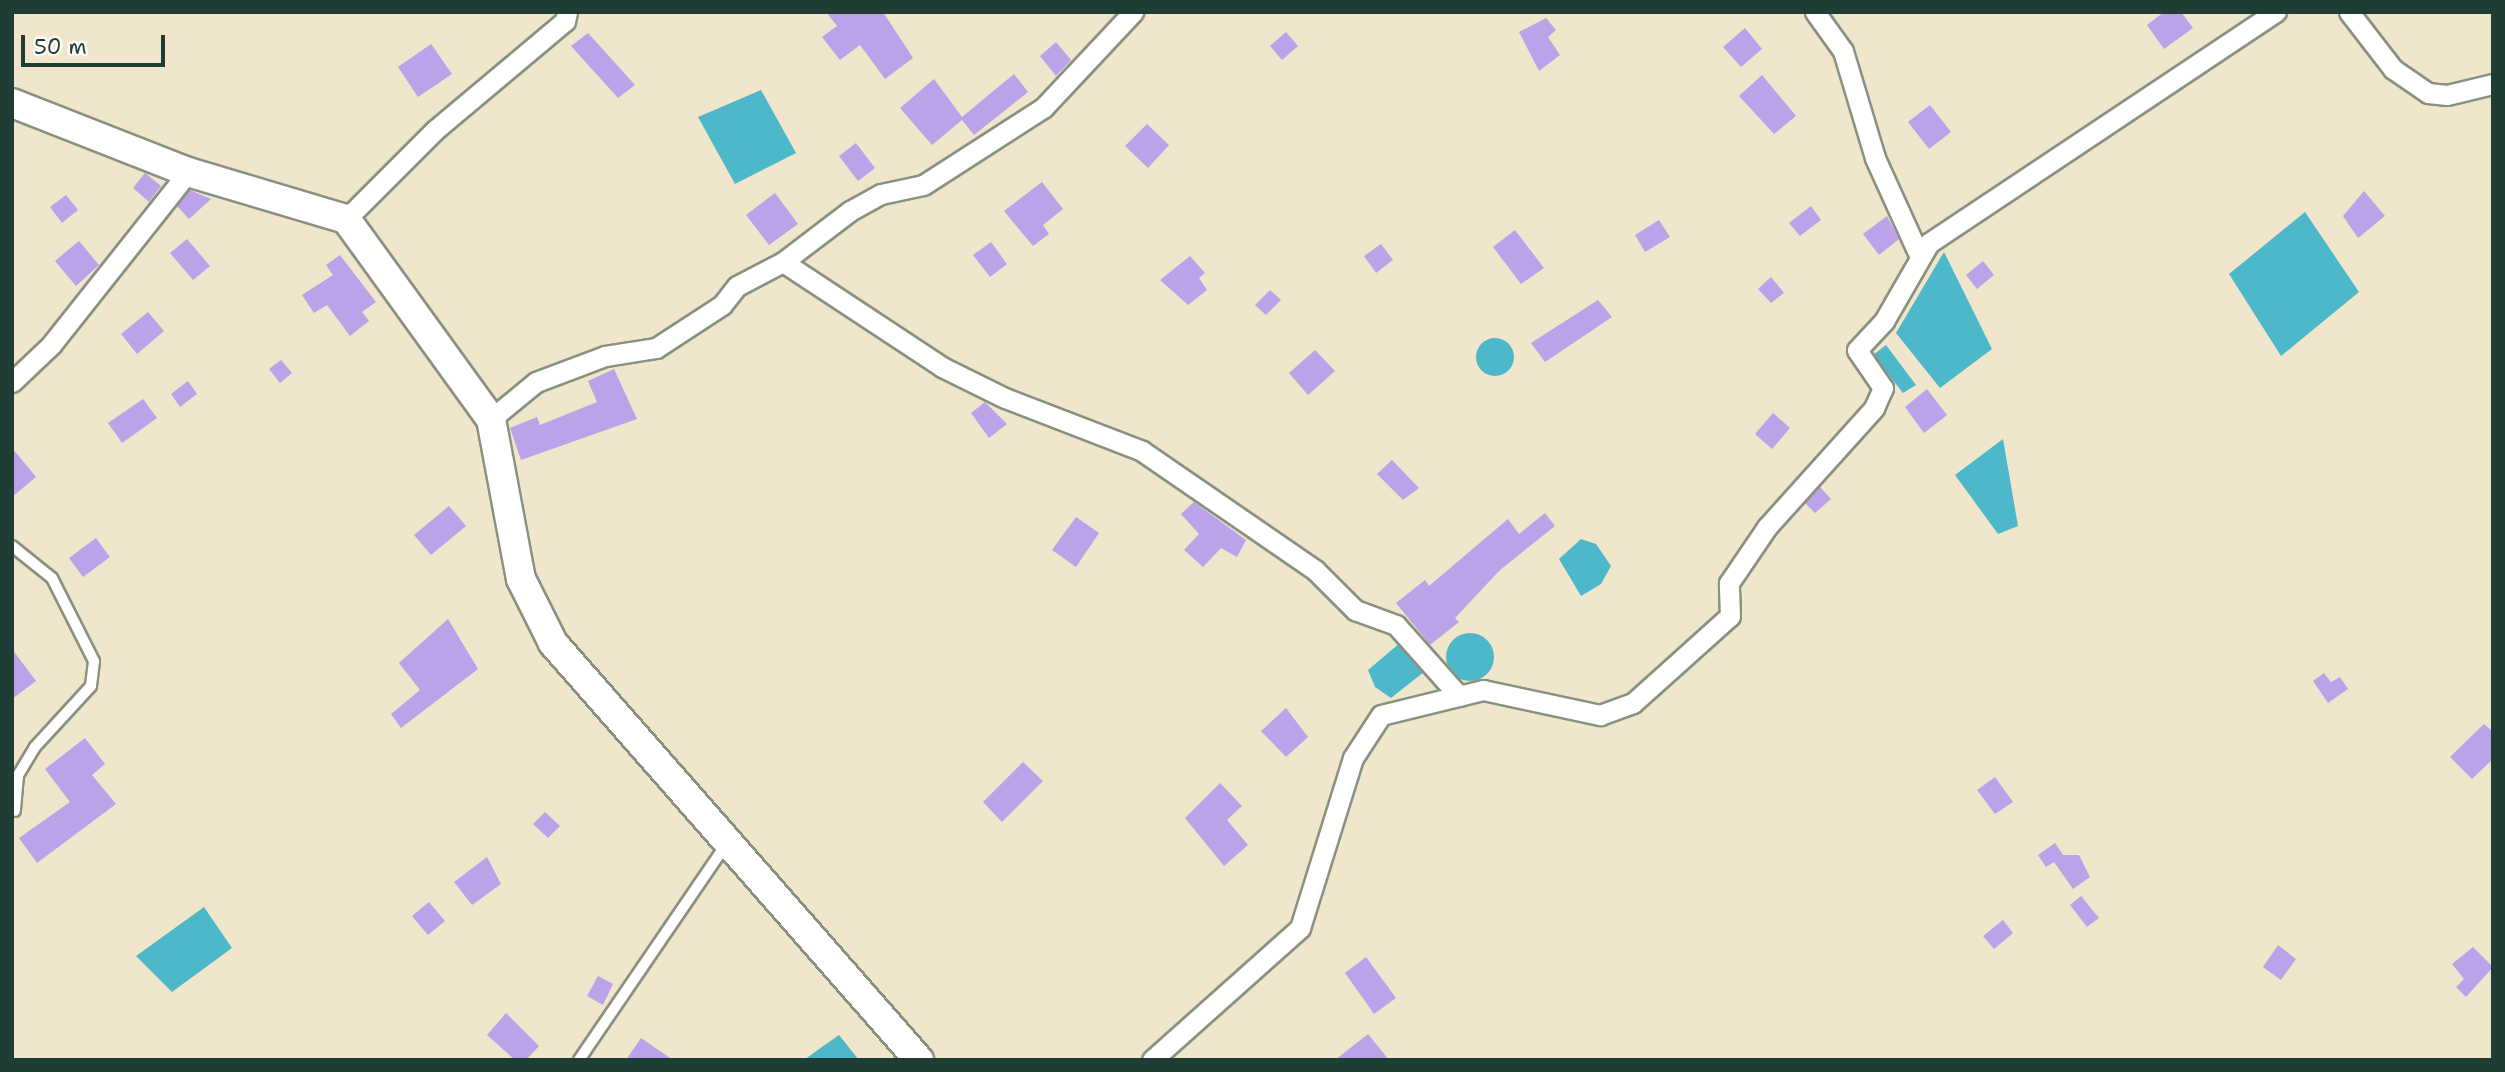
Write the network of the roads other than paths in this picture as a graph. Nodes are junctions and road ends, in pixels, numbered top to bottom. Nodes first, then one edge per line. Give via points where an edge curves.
1 (567, 12) edge
2 (1133, 12) edge
3 (1815, 12) edge
4 (2276, 12) edge
5 (2349, 12) edge
6 (2493, 84) edge
7 (12, 103) edge
8 (188, 172) junction
9 (345, 219) junction
10 (1919, 256) junction
11 (783, 262) junction
12 (12, 382) edge
13 (491, 419) junction
14 (12, 546) edge
15 (1459, 696) junction
16 (15, 811) dead end
17 (729, 840) junction
18 (579, 1060) edge
19 (919, 1060) edge
20 (1152, 1060) edge

1 - 9 street via 565,21 435,130
2 - 11 street via 1043,108 923,185 881,194 850,211
3 - 10 street via 1843,51 1875,158
4 - 10 street
5 - 6 street via 2393,69 2428,93 2447,95
7 - 8 street
8 - 9 street
8 - 12 street via 51,345
9 - 13 street
10 - 15 street via 1884,321 1857,350 1882,388 1874,408 1767,527 1729,583 1730,616 1687,660 1633,703 1600,715 1483,690
11 - 13 street via 737,286 722,305 656,348 605,356 536,382
11 - 15 street via 955,373 1142,451 1315,570 1355,610 1396,625
13 - 17 street via 521,579 553,643
14 - 16 lane via 51,578 94,661 91,686 35,747 18,775
15 - 20 street via 1381,715 1353,758 1300,928
17 - 18 lane
17 - 19 street

